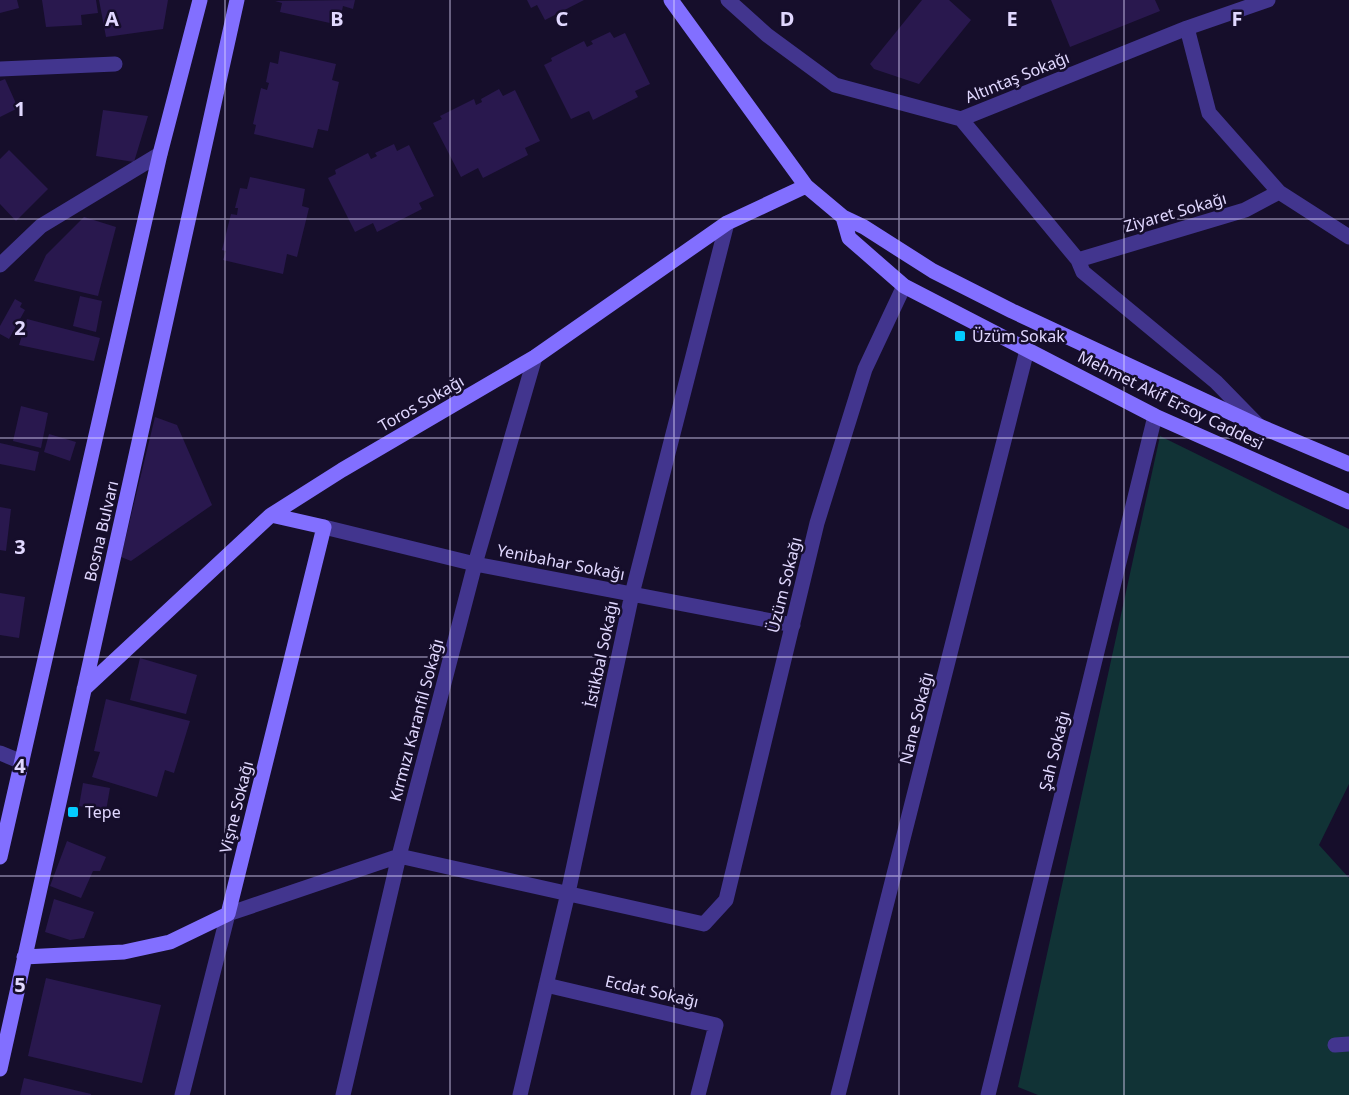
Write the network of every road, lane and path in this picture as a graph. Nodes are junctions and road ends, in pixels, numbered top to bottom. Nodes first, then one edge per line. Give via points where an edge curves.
1 (200, 0) edge
2 (237, 0) edge
3 (729, 0) edge
4 (1268, 0) edge
5 (676, 1) edge
6 (1187, 28) junction
7 (115, 64) dead end
8 (0, 69) edge
9 (961, 119) junction
10 (160, 154) junction
11 (806, 186) junction
12 (1279, 192) junction
13 (843, 217) junction
14 (727, 223) junction
15 (1349, 237) edge
16 (1078, 260) junction
17 (0, 266) edge
18 (904, 286) junction
19 (1027, 350) junction
20 (535, 357) junction
21 (1155, 416) junction
22 (1259, 426) junction
23 (1349, 464) edge
24 (1349, 502) edge
25 (271, 515) junction
26 (324, 527) junction
27 (475, 564) junction
28 (632, 594) junction
29 (793, 625) junction
30 (84, 689) junction
31 (0, 753) edge
32 (22, 762) junction
33 (399, 856) junction
34 (0, 857) edge
35 (568, 893) junction
36 (228, 914) junction
37 (24, 957) junction
38 (546, 985) junction
39 (0, 1069) edge
40 (182, 1095) edge
41 (343, 1095) edge
42 (520, 1095) edge
43 (699, 1095) edge
44 (838, 1095) edge
45 (988, 1095) edge

1 - 10 main road, Bosna Bulvarı
2 - 30 main road, Bosna Bulvarı
3 - 9 street, Altıntaş Sokağı via 775,41 835,85
4 - 6 street, Altıntaş Sokağı
5 - 11 main road, Mehmet Akif Ersoy Caddesi
6 - 9 street, Altıntaş Sokağı
6 - 12 street via 1209,113
7 - 8 street
9 - 16 street
10 - 17 street via 41,226
10 - 32 main road, Bosna Bulvarı
11 - 13 main road, Mehmet Akif Ersoy Caddesi
11 - 14 main road, Toros Sokağı
12 - 15 street
12 - 16 street, Ziyaret Sokağı via 1245,210
13 - 18 main road, Mehmet Akif Ersoy Caddesi via 849,238
13 - 22 main road, Mehmet Akif Ersoy Caddesi via 982,296
14 - 20 main road, Toros Sokağı
14 - 28 street, İstikbal Sokağı
16 - 22 street via 1083,272 1216,382
18 - 19 main road, Mehmet Akif Ersoy Caddesi
18 - 29 street, Üzüm Sokağı via 866,369 817,523
19 - 21 main road, Mehmet Akif Ersoy Caddesi
19 - 44 street, Nane Sokağı
20 - 25 main road, Toros Sokağı
20 - 27 street, Kırmızı Karanfil Sokağı
21 - 24 main road, Mehmet Akif Ersoy Caddesi
21 - 45 street, Şah Sokağı
22 - 23 main road, Mehmet Akif Ersoy Caddesi
25 - 26 main road
25 - 30 main road, Toros Sokağı
26 - 27 street, Yenibahar Sokağı
26 - 36 main road, Vişne Sokağı
27 - 28 street, Yenibahar Sokağı
27 - 33 street, Kırmızı Karanfil Sokağı
28 - 29 street, Yenibahar Sokağı
28 - 35 street, İstikbal Sokağı
29 - 35 street, Üzüm Sokağı via 726,900 704,924
30 - 37 main road, Bosna Bulvarı
31 - 32 street
32 - 34 main road, Bosna Bulvarı
33 - 35 street
33 - 36 street
33 - 41 street, Kırmızı Karanfil Sokağı
35 - 38 street, İstikbal Sokağı
36 - 37 main road via 170,942 124,952
36 - 40 street, Vişne Sokağı
37 - 39 main road, Bosna Bulvarı
38 - 42 street, İstikbal Sokağı
38 - 43 street, Ecdat Sokağı via 716,1024

